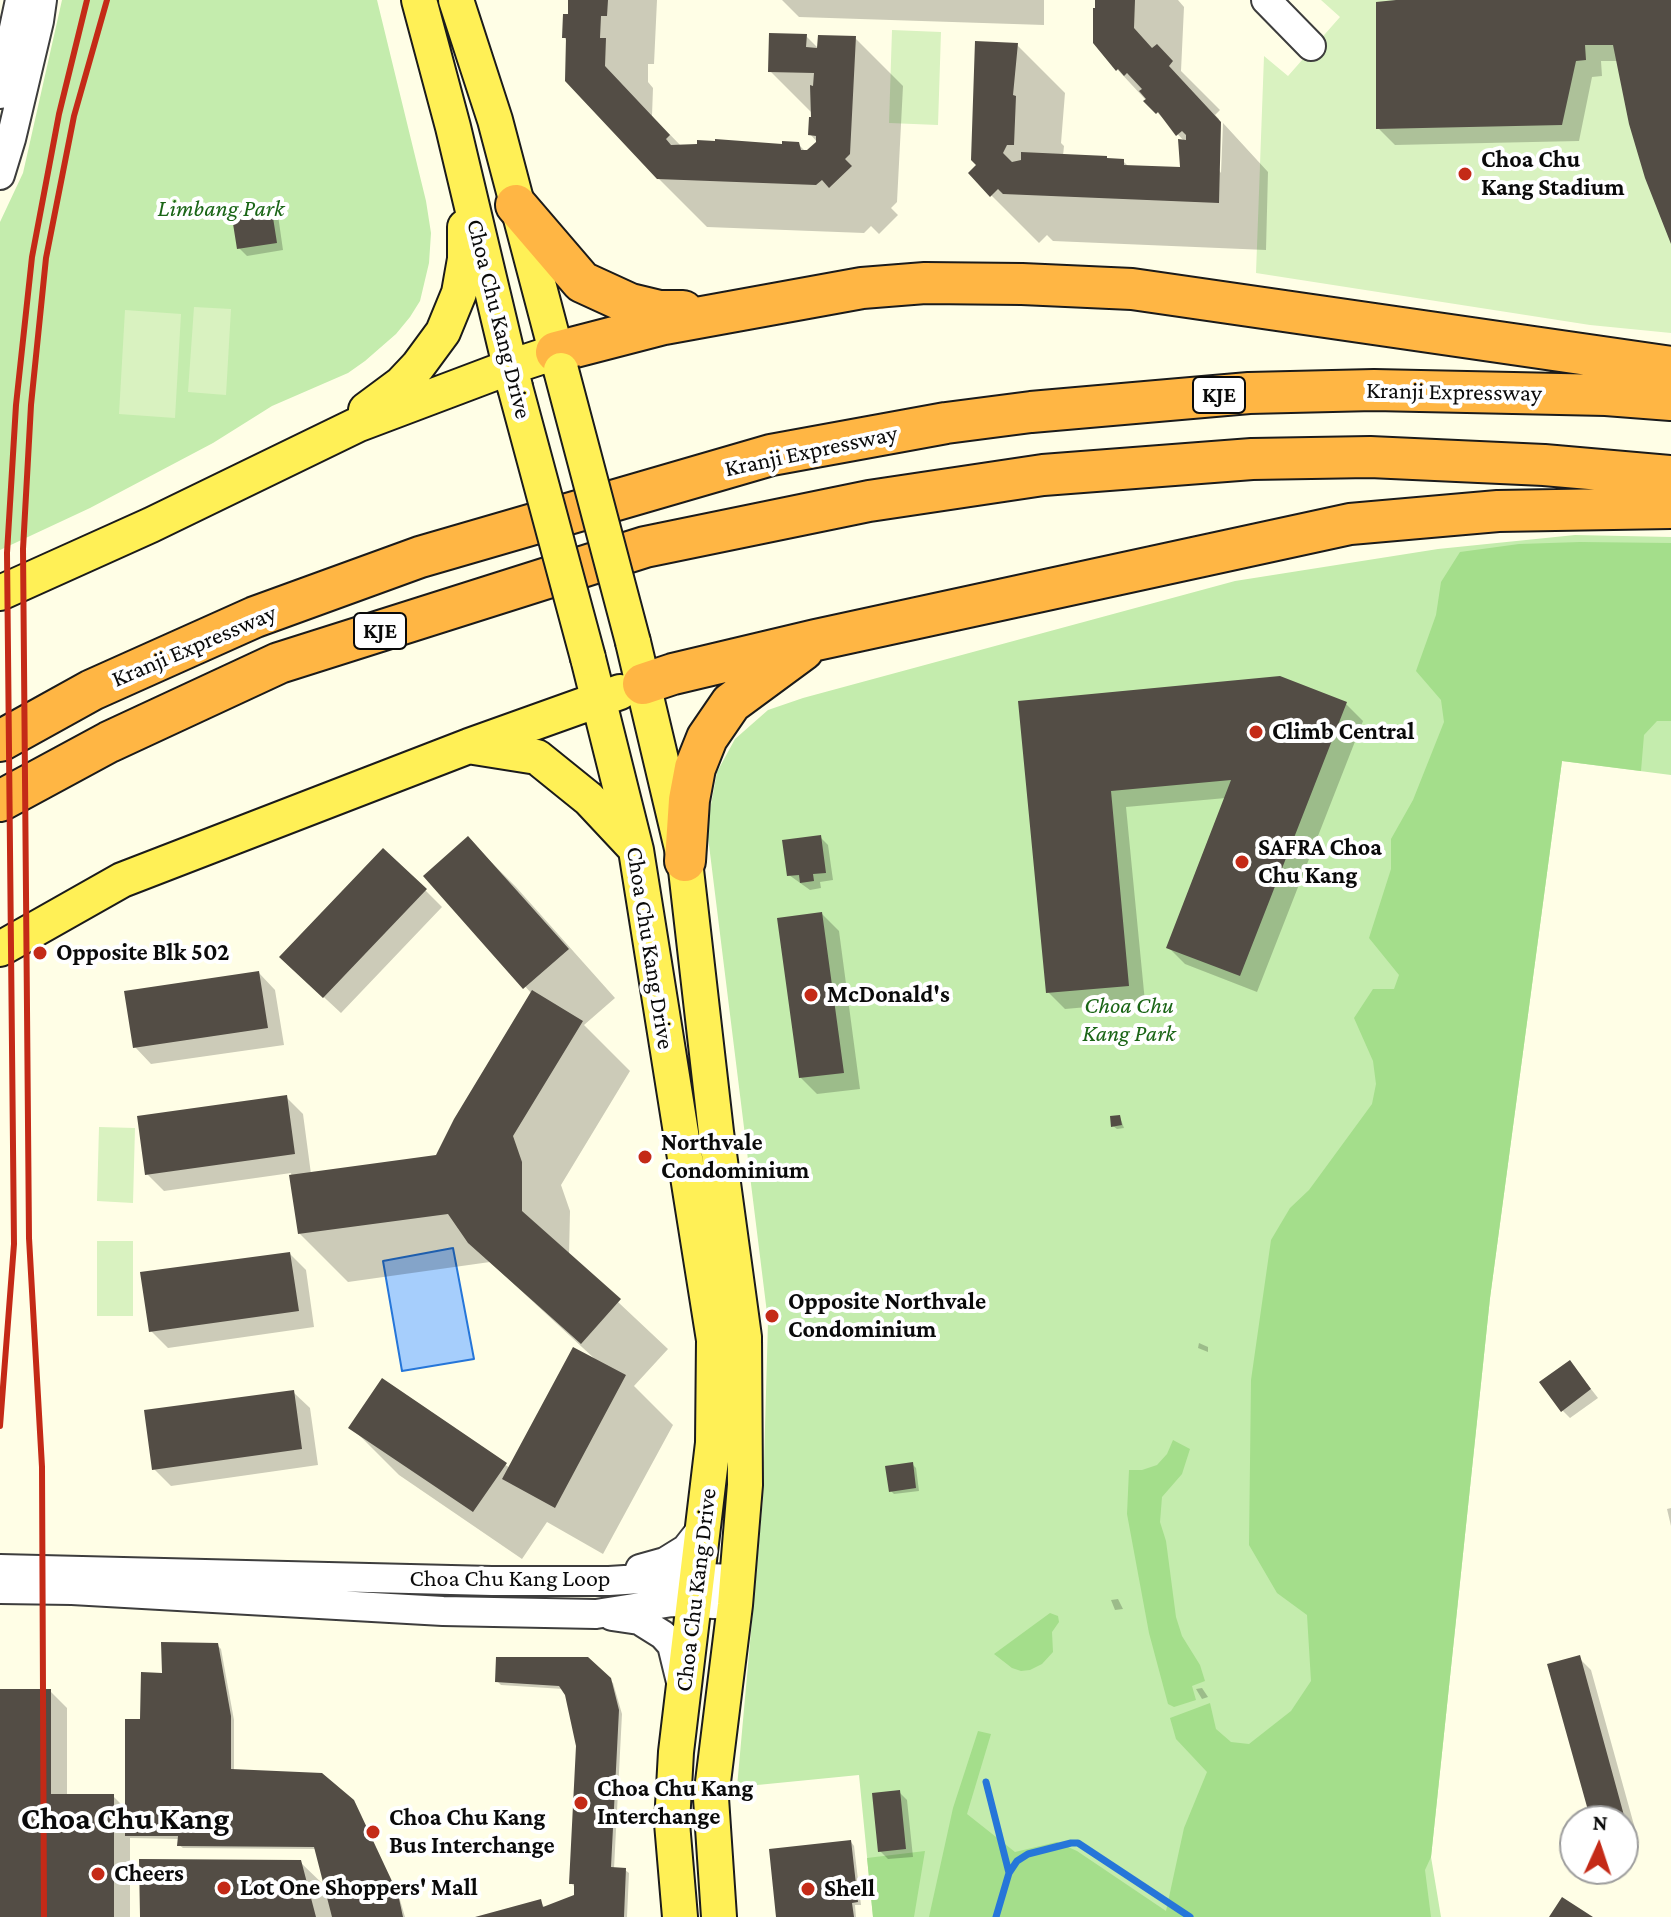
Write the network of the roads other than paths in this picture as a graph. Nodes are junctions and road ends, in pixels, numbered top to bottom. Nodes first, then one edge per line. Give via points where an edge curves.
1 (20, 0) edge
2 (42, 0) edge
3 (419, 0) edge
4 (456, 0) edge
5 (1266, 0) edge
6 (1311, 46) dead end
7 (0, 94) edge
8 (0, 175) edge
9 (465, 178) junction
10 (516, 205) junction
11 (734, 310) junction
12 (558, 361) junction
13 (1671, 367) edge
14 (513, 377) junction
15 (1671, 400) edge
16 (359, 424) junction
17 (1671, 476) edge
18 (1671, 508) edge
19 (0, 593) edge
20 (816, 640) junction
21 (643, 684) junction
22 (599, 700) junction
23 (0, 741) edge
24 (469, 746) junction
25 (0, 801) edge
26 (636, 850) junction
27 (685, 861) junction
28 (0, 949) edge
29 (704, 1526) junction
30 (0, 1569) edge
31 (609, 1581) junction
32 (281, 1588) junction
33 (0, 1589) edge
34 (696, 1591) junction
35 (736, 1592) junction
36 (596, 1614) junction
37 (684, 1694) junction
38 (711, 1798) junction
39 (672, 1823) junction
40 (680, 1917) edge
41 (719, 1917) edge

1 - 7 street
2 - 8 street
3 - 9 main road, Choa Chu Kang Drive
4 - 10 main road, Choa Chu Kang Drive
5 - 6 street
9 - 14 main road, Choa Chu Kang Drive
9 - 16 main road via 465,259 448,322 418,366 363,412
10 - 11 highway via 582,282 659,311
10 - 12 main road, Choa Chu Kang Drive
11 - 12 highway via 664,324
11 - 13 highway via 925,283 1132,289
12 - 14 main road
12 - 21 main road, Choa Chu Kang Drive, bridge
14 - 16 main road
14 - 22 main road, Choa Chu Kang Drive, bridge
15 - 23 highway, Kranji Expressway / KJE via 1374,390 1249,393 946,423 771,455 420,557 255,617 92,690
16 - 19 main road
17 - 25 highway, Kranji Expressway / KJE via 1370,457 1252,459 1043,475 869,501 645,547 279,663 109,742
18 - 20 highway via 1498,511 1350,524
20 - 21 highway
20 - 27 highway via 731,703 707,738 689,800
21 - 22 main road
21 - 27 main road, Choa Chu Kang Drive
22 - 24 main road
22 - 26 main road, Choa Chu Kang Drive
24 - 26 main road via 537,757 589,799
24 - 28 main road via 122,880
26 - 29 main road, Choa Chu Kang Drive via 714,1340 713,1443
27 - 35 main road, Choa Chu Kang Drive via 744,1337 745,1485
29 - 31 street via 686,1549 665,1562
29 - 34 main road, Choa Chu Kang Drive
30 - 32 street, Choa Chu Kang Loop
31 - 32 street, Choa Chu Kang Loop
31 - 34 street, Choa Chu Kang Loop
32 - 33 street, Choa Chu Kang Loop
32 - 36 street, Choa Chu Kang Loop via 443,1611
34 - 35 street, Choa Chu Kang Loop
34 - 36 street, Choa Chu Kang Loop via 672,1602
34 - 37 main road, Choa Chu Kang Drive
35 - 38 main road, Choa Chu Kang Drive
36 - 37 street via 639,1620 663,1635 672,1645
37 - 39 main road, Choa Chu Kang Drive
38 - 39 main road via 686,1802
38 - 41 main road, Choa Chu Kang Drive
39 - 40 main road, Choa Chu Kang Drive

